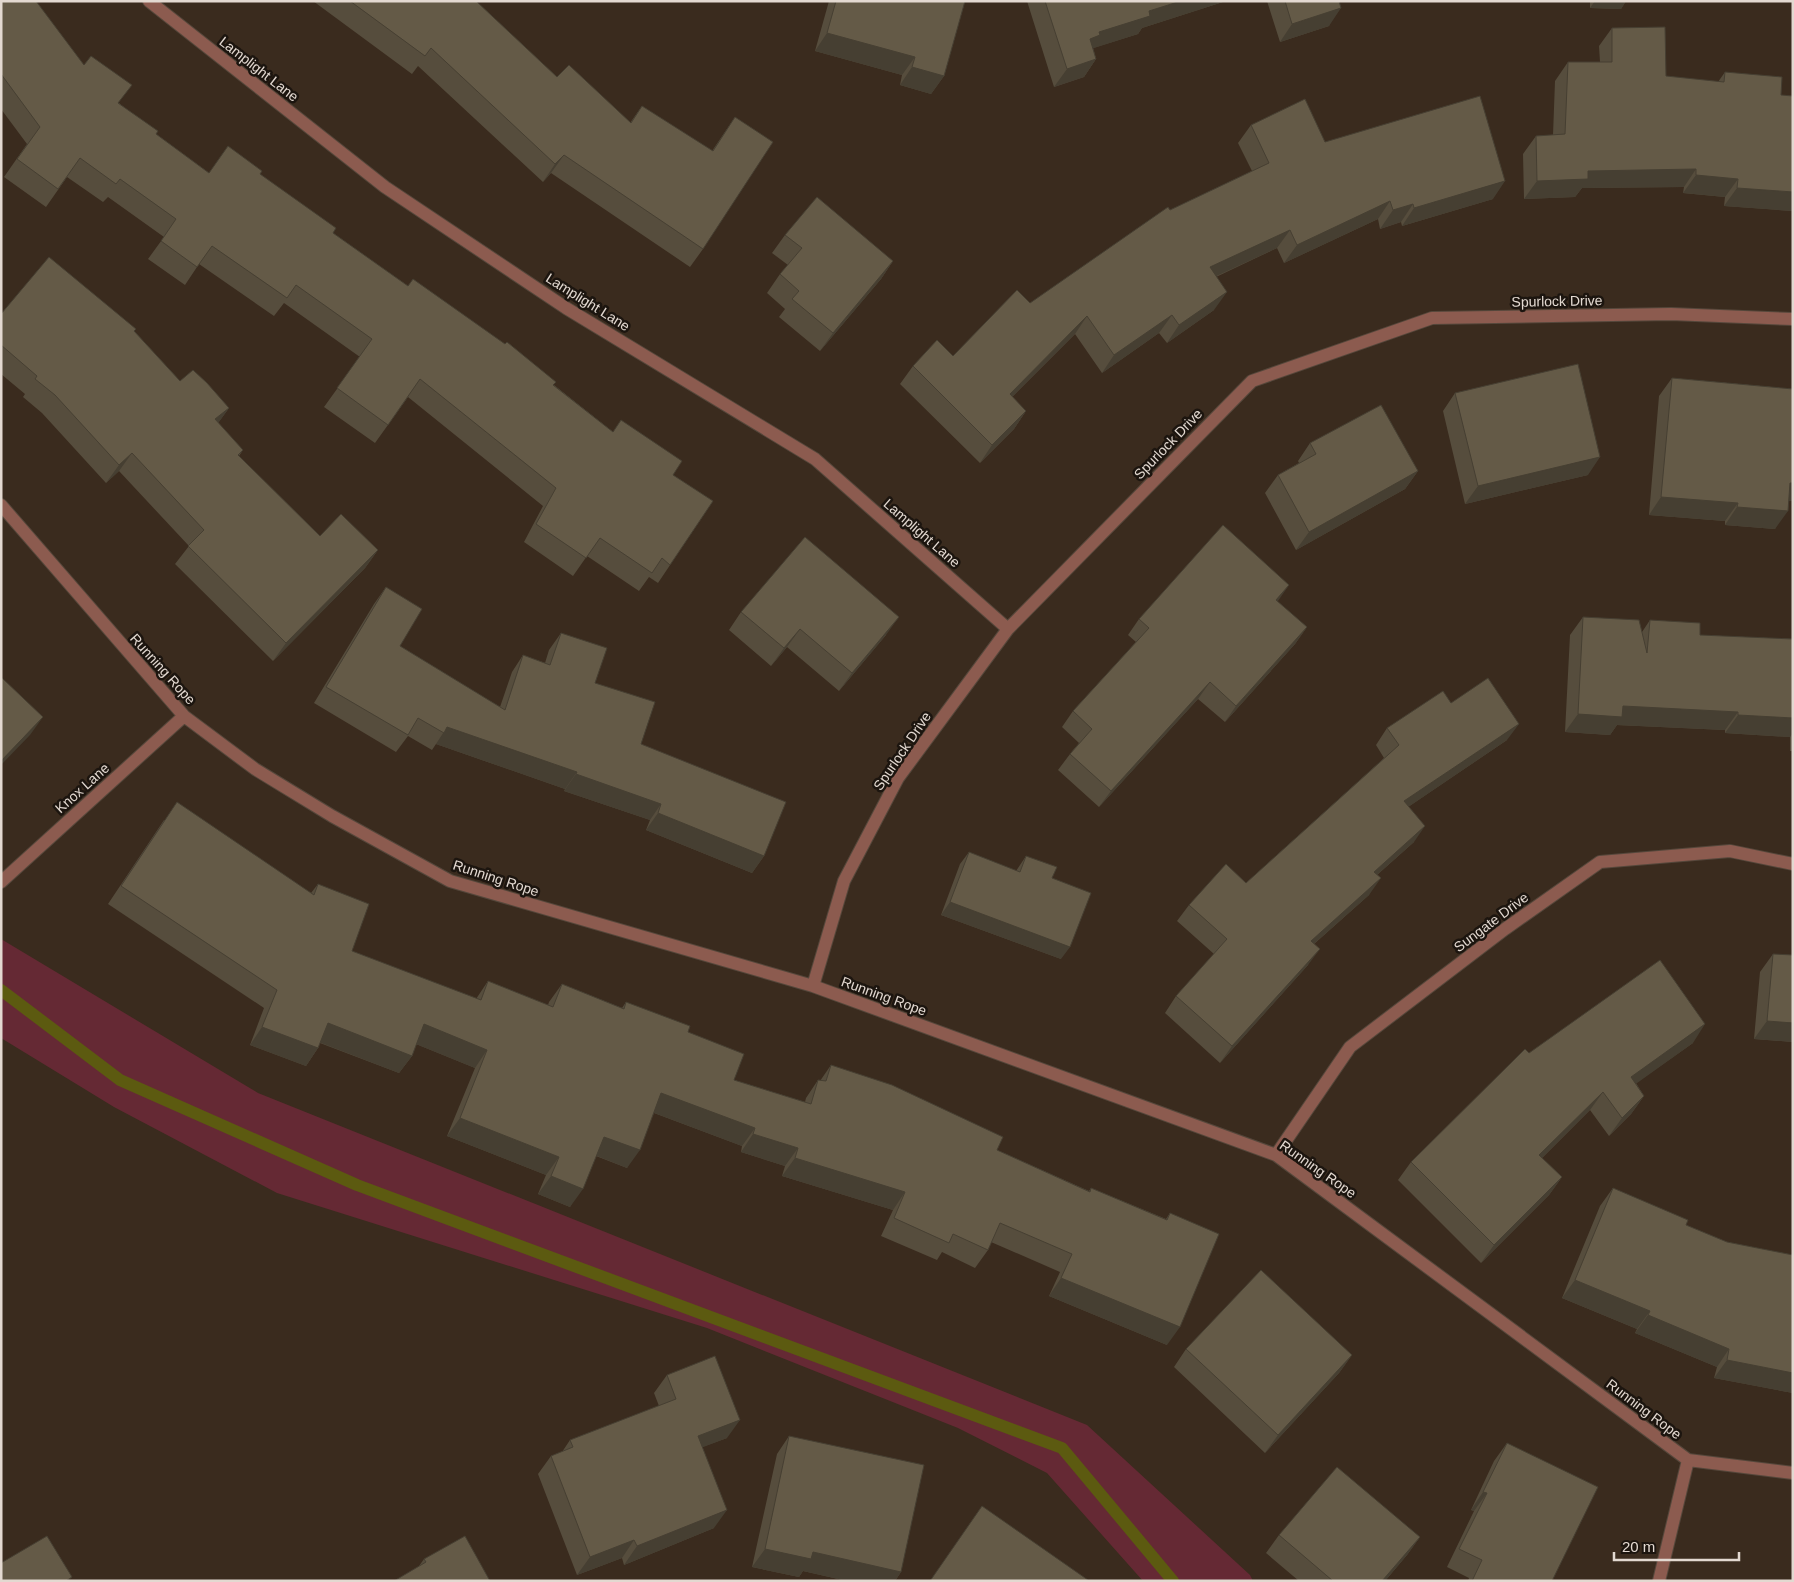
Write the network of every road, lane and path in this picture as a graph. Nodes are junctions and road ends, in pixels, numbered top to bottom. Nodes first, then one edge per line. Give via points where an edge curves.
1 (149, 1) edge
2 (1793, 319) edge
3 (1, 504) edge
4 (1008, 629) junction
5 (184, 716) junction
6 (1793, 864) edge
7 (1, 882) edge
8 (813, 986) junction
9 (1276, 1155) junction
10 (1688, 1460) junction
11 (1793, 1473) edge
12 (1659, 1581) edge

1 - 4 street, Lamplight Lane via 385,187 566,308 815,459
2 - 4 street, Spurlock Drive via 1671,314 1432,318 1252,381
3 - 5 street, Running Rope
4 - 8 street, Spurlock Drive via 898,778 844,881
5 - 7 street, Knox Lane
5 - 8 street, Running Rope via 255,769 450,881
6 - 9 street, Sungate Drive via 1730,851 1600,862 1505,928 1350,1047
8 - 9 street, Running Rope
9 - 10 street, Running Rope
10 - 11 street, Running Rope
10 - 12 street

